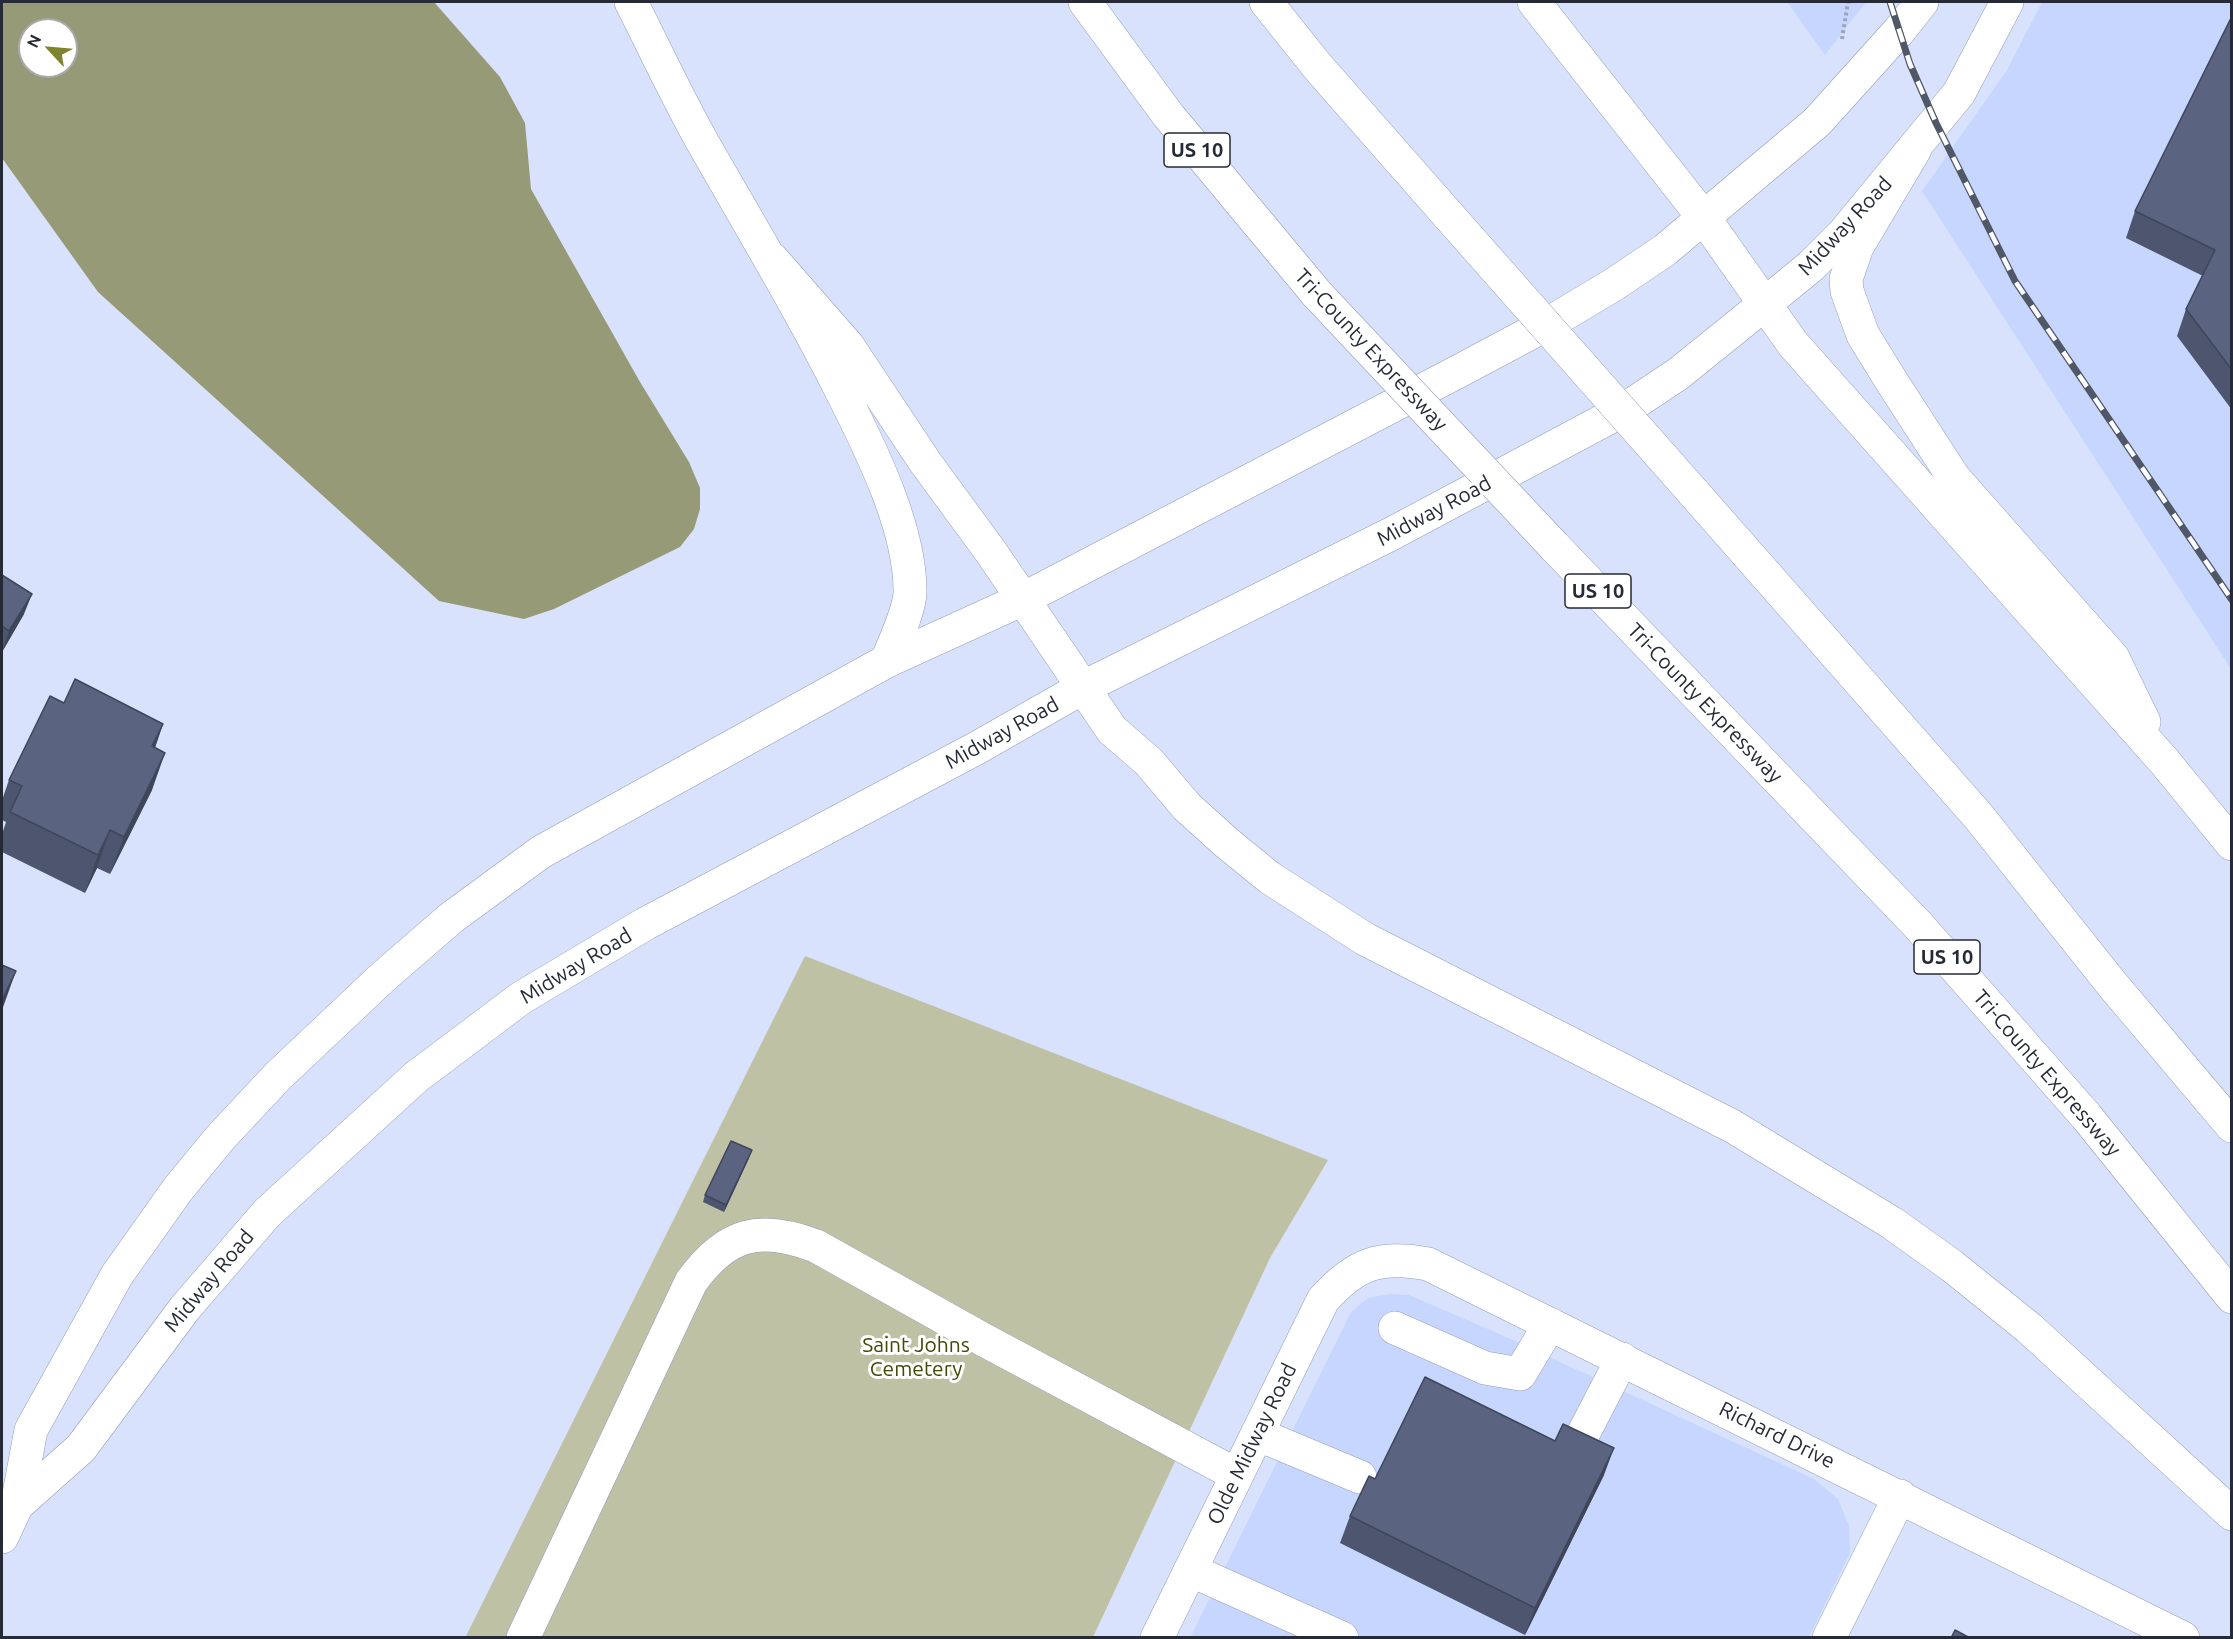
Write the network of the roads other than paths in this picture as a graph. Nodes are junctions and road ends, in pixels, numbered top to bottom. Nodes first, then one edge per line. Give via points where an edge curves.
1 (631, 2) edge
2 (1085, 2) edge
3 (1266, 2) edge
4 (1534, 2) edge
5 (1922, 2) edge
6 (2007, 2) edge
7 (1915, 149) junction
8 (1704, 218) junction
9 (772, 259) junction
10 (1766, 303) junction
11 (1021, 600) junction
12 (887, 662) junction
13 (1084, 687) junction
14 (2164, 761) junction
15 (2232, 844) edge
16 (2232, 1126) edge
17 (1365, 1266) joint
18 (2232, 1297) edge
19 (1550, 1324) junction
20 (1395, 1328) dead end
21 (1622, 1359) junction
22 (1257, 1434) junction
23 (1579, 1442) edge
24 (1237, 1475) junction
25 (1360, 1477) dead end
26 (1900, 1496) junction
27 (17, 1505) junction
28 (2232, 1514) edge
29 (2, 1537) edge
30 (1190, 1570) junction
31 (534, 1634) edge
32 (1157, 1638) edge
33 (1341, 1638) edge
34 (1829, 1638) edge
35 (2183, 1638) edge

1 - 9 main road via 702,141
2 - 18 main road, Tri-County Expressway / US 10, bridge via 1168,114 1317,294 1918,925 2086,1116
3 - 16 main road, bridge via 1317,68 1979,817 2111,983
4 - 8 main road
5 - 8 main road, Midway Road via 1817,122
6 - 7 main road, Midway Road via 1959,93
7 - 10 main road, Midway Road via 1844,233
7 - 14 main road via 1851,263 1847,291 1863,335 1954,478 2113,658
8 - 10 main road
8 - 11 main road, Midway Road via 1665,250 1551,322
9 - 11 main road via 848,345
9 - 12 main road via 868,444 894,509 910,594
10 - 13 main road, Midway Road via 1678,374 1627,408 1393,533
10 - 14 main road via 1793,344
11 - 12 main road, Midway Road
11 - 13 main road
12 - 27 main road, Midway Road via 541,852 451,918 278,1076 178,1189 117,1275 31,1430
13 - 27 main road, Midway Road via 645,924 521,998 416,1077 267,1213 184,1308 81,1448
13 - 28 main road via 1112,730 1149,762 1187,807 1270,878 1365,939 1732,1126 1892,1223 2029,1328
14 - 15 main road
17 - 19 main road, Richard Drive via 1380,1260 1401,1259 1428,1264
17 - 22 main road, Olde Midway Road via 1341,1279 1323,1300
19 - 20 main road via 1520,1374 1485,1368
19 - 21 main road, Richard Drive
21 - 23 main road
21 - 26 main road, Richard Drive
22 - 24 main road, Olde Midway Road
22 - 25 main road
24 - 30 main road, Olde Midway Road
24 - 31 main road via 816,1246 789,1236 755,1234 724,1246 707,1259 691,1282
26 - 34 main road
26 - 35 main road, Richard Drive
27 - 29 main road, Midway Road
30 - 32 main road, Olde Midway Road
30 - 33 main road

